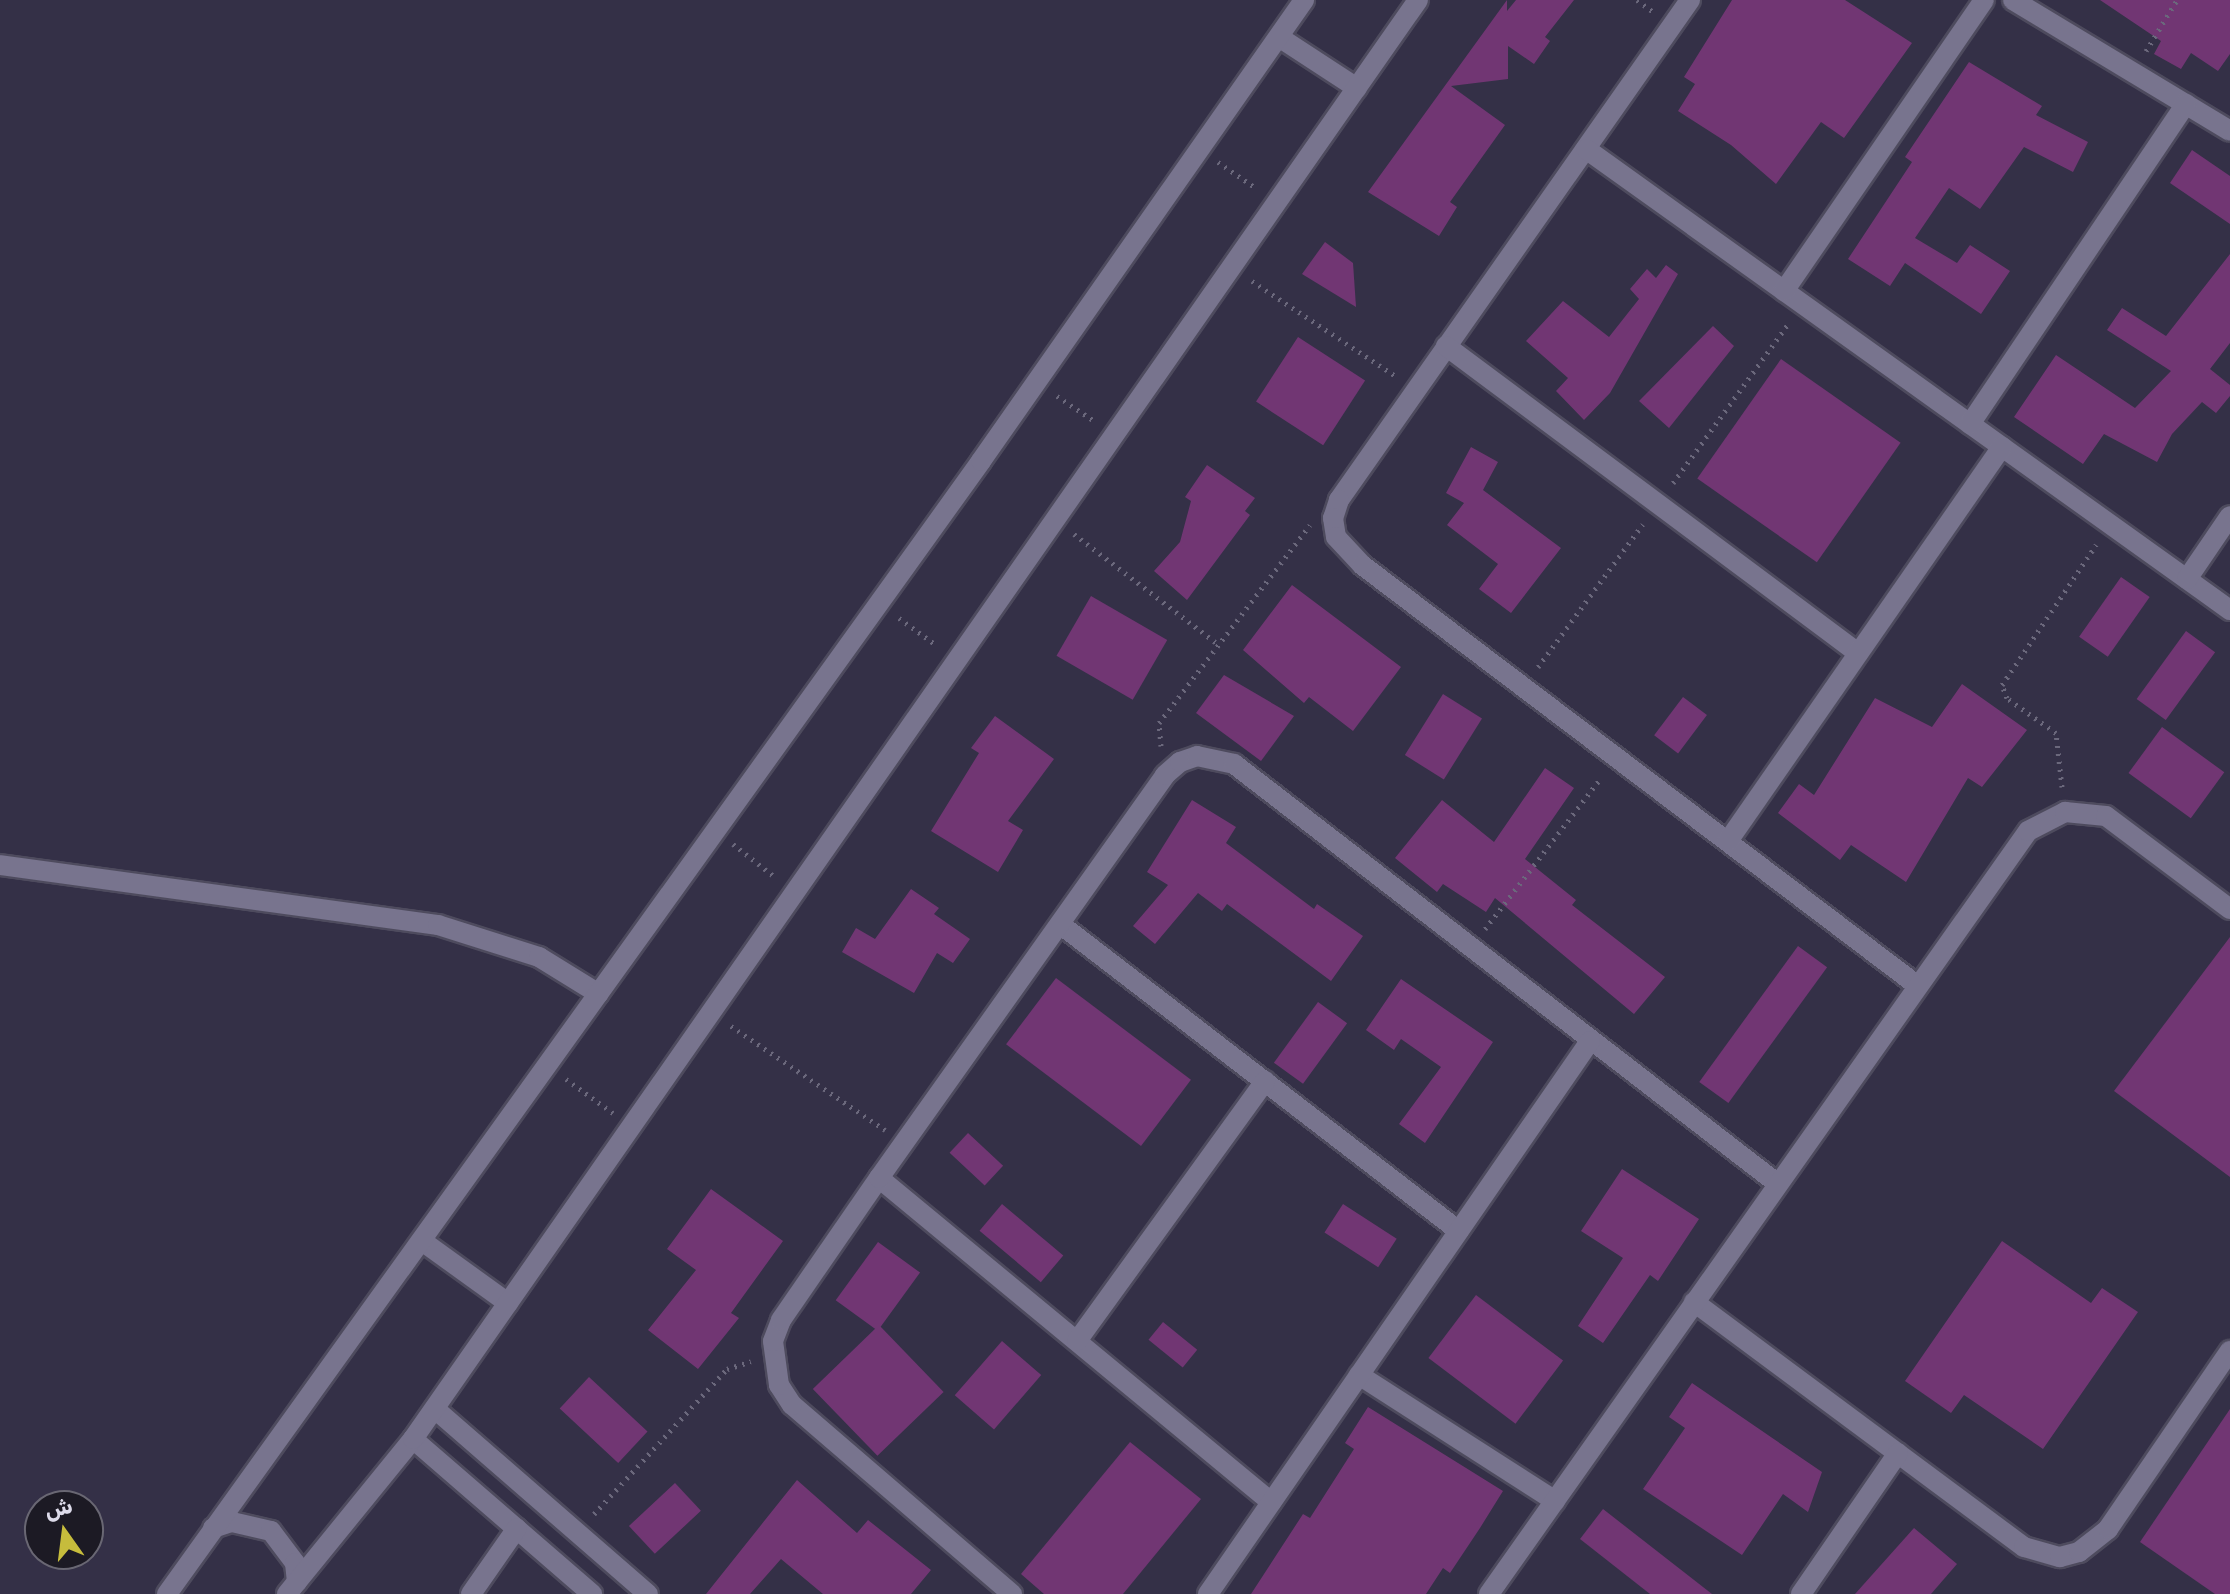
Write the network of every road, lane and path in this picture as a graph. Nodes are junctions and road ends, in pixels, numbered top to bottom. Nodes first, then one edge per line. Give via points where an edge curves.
1 (1304, 0) edge
2 (1418, 0) edge
3 (1690, 0) edge
4 (1984, 0) edge
5 (2013, 0) edge
6 (2177, 0) edge
7 (1279, 37) junction
8 (2133, 72) junction
9 (1357, 88) junction
10 (2186, 104) junction
11 (2230, 131) edge
12 (1586, 149) junction
13 (1201, 150) junction
14 (1276, 202) junction
15 (1232, 267) junction
16 (1784, 291) junction
17 (1446, 346) junction
18 (1037, 382) junction
19 (1416, 390) junction
20 (1970, 424) junction
21 (1113, 434) junction
22 (2002, 447) junction
23 (2230, 516) edge
24 (1333, 518) junction
25 (1054, 519) junction
26 (2110, 524) junction
27 (2187, 579) junction
28 (879, 604) junction
29 (2230, 610) edge
30 (1218, 644) junction
31 (1858, 653) junction
32 (957, 660) junction
33 (1616, 757) junction
34 (1180, 762) junction
35 (2065, 812) junction
36 (716, 831) junction
37 (1728, 841) junction
38 (0, 865) edge
39 (796, 894) junction
40 (2230, 909) edge
41 (1060, 924) junction
42 (1470, 948) junction
43 (1918, 986) junction
44 (599, 994) junction
45 (714, 1014) junction
46 (1590, 1041) junction
47 (548, 1066) junction
48 (1265, 1081) junction
49 (633, 1128) junction
50 (904, 1143) junction
51 (879, 1178) junction
52 (1778, 1184) junction
53 (1459, 1231) junction
54 (422, 1241) junction
55 (1694, 1302) junction
56 (508, 1303) junction
57 (1077, 1341) junction
58 (2230, 1351) edge
59 (773, 1364) junction
60 (1359, 1375) junction
61 (435, 1409) junction
62 (413, 1439) junction
63 (1898, 1453) junction
64 (1555, 1501) junction
65 (1271, 1502) junction
66 (213, 1528) junction
67 (517, 1528) junction
68 (577, 1532) junction
69 (292, 1588) edge
70 (167, 1594) edge
71 (471, 1594) edge
72 (592, 1594) edge
73 (648, 1594) edge
74 (1012, 1594) edge
75 (1208, 1594) edge
76 (1489, 1594) edge
77 (1801, 1594) edge

1 - 7 street
2 - 9 street
3 - 12 street
4 - 16 street
5 - 8 street
6 - 8 path
7 - 9 street
7 - 13 street
8 - 10 street
9 - 14 street
10 - 11 street
10 - 20 street
12 - 16 street
12 - 17 street
13 - 14 path
13 - 18 street
14 - 15 street
15 - 19 path
15 - 21 street
16 - 20 street
17 - 19 street
17 - 31 street
18 - 21 path
18 - 28 street
19 - 24 street via 1339,500
20 - 22 street
21 - 25 street
22 - 26 street
22 - 31 street
23 - 27 street
24 - 30 path via 1314,521 1300,533
24 - 33 street via 1346,553
25 - 30 path
25 - 32 street
26 - 27 street
26 - 35 path via 2002,685 2007,698 2056,733
27 - 29 street
28 - 32 path
28 - 36 street
30 - 34 path via 1159,723 1158,743
31 - 37 street
32 - 39 street
33 - 37 street
33 - 42 path
34 - 41 street via 1165,775
34 - 42 street via 1216,757 1234,764
35 - 40 street via 2106,816
35 - 43 street via 2028,831
36 - 39 path
36 - 44 street
37 - 43 street
38 - 44 street via 438,925 539,957
39 - 45 street
41 - 48 street
41 - 50 street
42 - 46 street
43 - 52 street
44 - 47 street
45 - 49 street
45 - 50 path
46 - 52 street
46 - 53 street
47 - 49 path
47 - 54 street
48 - 53 street
48 - 57 street
49 - 56 street
50 - 51 street
51 - 57 street
51 - 59 street via 781,1320
52 - 55 street
53 - 60 street
54 - 56 street
54 - 66 street
55 - 63 street
55 - 64 street
56 - 61 street
57 - 65 street
58 - 63 street via 2108,1529 2079,1552 2051,1556 2024,1547
59 - 68 path via 750,1361 727,1369
59 - 74 street via 792,1405
60 - 64 street
60 - 65 street
61 - 62 street
61 - 68 street
62 - 67 street
62 - 69 street
63 - 77 street
64 - 76 street
65 - 75 street
66 - 69 street via 232,1522 271,1531 295,1563
66 - 70 street
67 - 71 street
67 - 72 street
68 - 73 street

